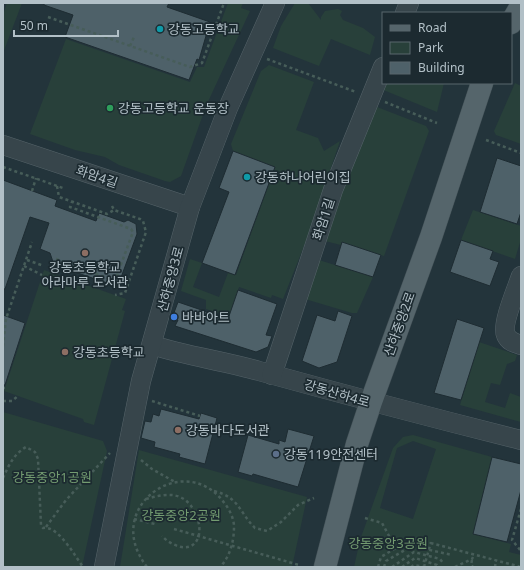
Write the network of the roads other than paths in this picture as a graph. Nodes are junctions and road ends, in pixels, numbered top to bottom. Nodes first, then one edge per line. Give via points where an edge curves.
1 (275, 3) edge
2 (521, 6) edge
3 (512, 21) edge
4 (382, 69) edge
5 (482, 84) edge
6 (3, 145) edge
7 (190, 207) junction
8 (521, 276) edge
9 (152, 345) junction
10 (521, 345) edge
11 (272, 375) junction
12 (371, 402) junction
13 (521, 440) edge
14 (104, 567) edge
15 (325, 567) edge

1 - 7 street, 산하중앙3로 via 228,108
2 - 3 main road
4 - 11 street, 화암1길 via 333,190
5 - 12 main road, 산하중앙2로 via 431,237
6 - 7 street, 화암4길
7 - 9 street, 산하중앙3로
8 - 10 street via 505,334 512,343
9 - 11 street, 강동산하4로
9 - 14 street, 산하중앙3로 via 138,397
11 - 12 street, 강동산하4로
12 - 13 street, 강동산하4로
12 - 15 main road, 산하중앙2로 via 357,444

